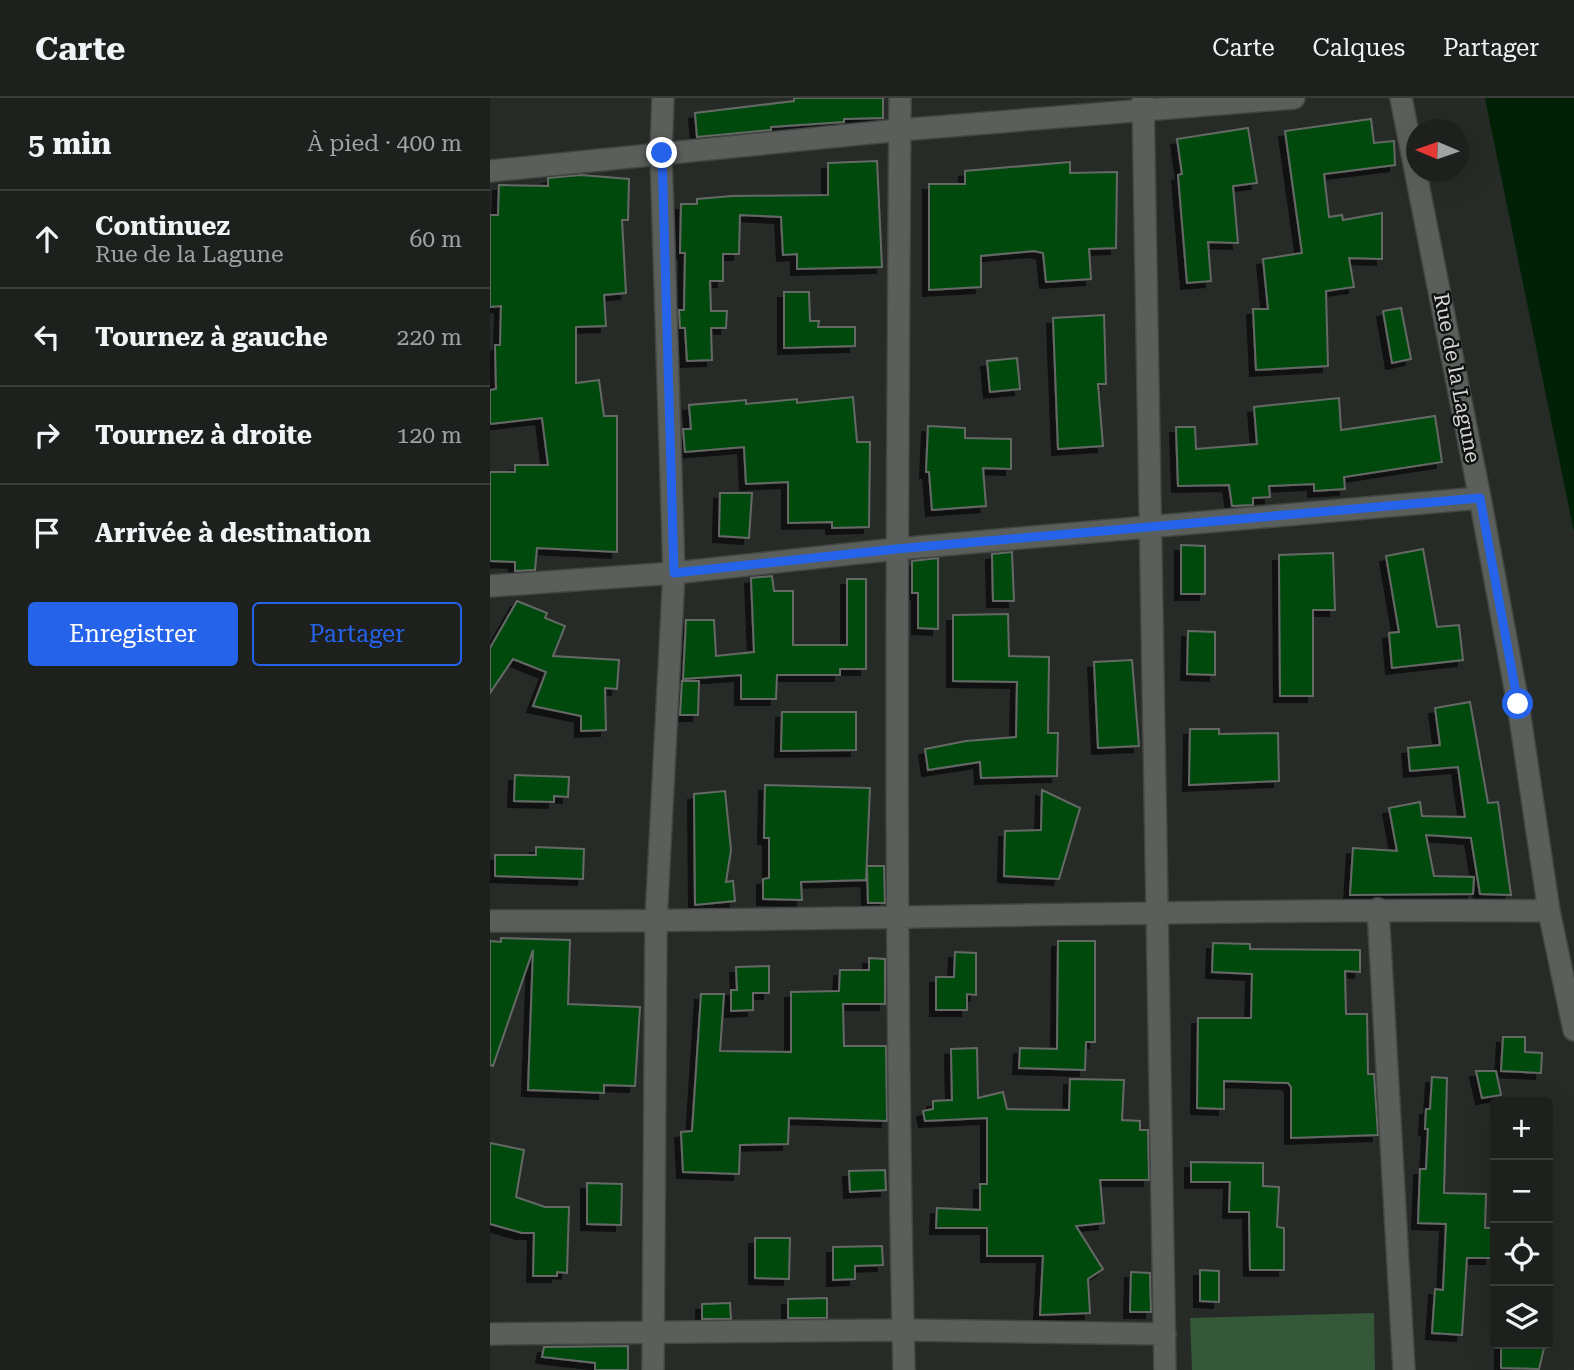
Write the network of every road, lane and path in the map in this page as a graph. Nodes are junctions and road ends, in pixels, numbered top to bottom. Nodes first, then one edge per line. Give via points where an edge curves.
1 (663, 98) edge
2 (900, 98) edge
3 (1294, 98) edge
4 (1401, 98) edge
5 (1143, 104) edge
6 (900, 130) junction
7 (662, 153) junction
8 (490, 171) edge
9 (1480, 498) junction
10 (1150, 526) junction
11 (896, 549) junction
12 (674, 573) junction
13 (490, 586) edge
14 (1378, 909) junction
15 (1549, 911) junction
16 (1157, 914) junction
17 (898, 917) junction
18 (490, 921) edge
19 (656, 921) junction
20 (1574, 1030) edge
21 (903, 1330) junction
22 (652, 1332) junction
23 (490, 1334) edge
24 (1165, 1334) junction
25 (653, 1370) edge
26 (904, 1370) edge
27 (1165, 1370) edge
28 (1404, 1370) edge

1 - 7 street
2 - 6 street
3 - 5 street
4 - 9 street, Rue de la Lagune
5 - 6 street
5 - 10 street
6 - 7 street
6 - 11 street
7 - 8 street
7 - 12 street
9 - 10 street
9 - 15 street, Rue de la Lagune via 1518,704
10 - 11 street
10 - 16 street
11 - 12 street
11 - 17 street
12 - 13 street
12 - 19 street
14 - 15 street
14 - 16 street
14 - 28 street
15 - 20 street, Rue de la Lagune
16 - 17 street
16 - 24 street
17 - 19 street
17 - 21 street
18 - 19 street
19 - 22 street
21 - 22 street
21 - 24 street
21 - 26 street
22 - 23 street
22 - 25 street
24 - 27 street

